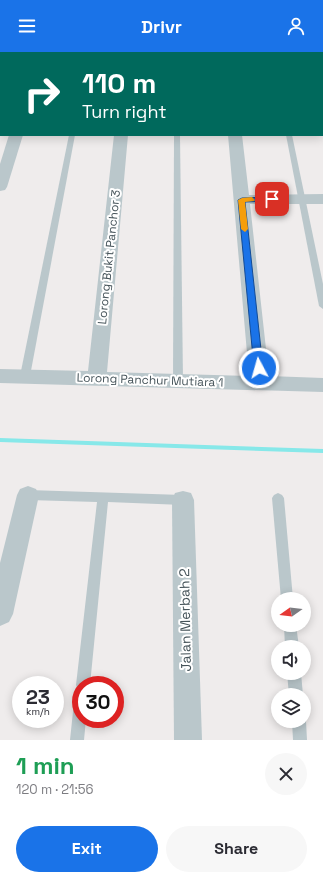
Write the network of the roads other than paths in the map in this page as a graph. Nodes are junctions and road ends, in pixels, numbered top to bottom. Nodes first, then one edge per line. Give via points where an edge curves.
1 (15, 136) edge
2 (72, 136) edge
3 (121, 136) edge
4 (177, 136) edge
5 (235, 136) edge
6 (289, 136) edge
7 (4, 158) edge
8 (0, 187) edge
9 (302, 199) junction
10 (323, 199) edge
11 (242, 200) junction
12 (323, 306) edge
13 (0, 376) edge
14 (25, 376) junction
15 (97, 379) junction
16 (178, 381) junction
17 (260, 384) junction
18 (323, 385) edge
19 (28, 495) joint
20 (103, 498) junction
21 (278, 498) dead end
22 (183, 500) joint
23 (286, 592) edge
24 (1, 605) edge
25 (84, 676) edge
26 (78, 728) edge
27 (299, 728) edge
28 (77, 740) edge
29 (188, 740) edge
30 (300, 740) edge

1 - 7 street
2 - 14 lane
3 - 15 street, Lorong Bukit Panchor 3
4 - 16 lane
5 - 11 street
6 - 9 lane
7 - 8 street
9 - 10 street
9 - 11 street
9 - 12 lane
11 - 17 street
13 - 14 street, Lorong Panchur Mutiara 1
14 - 15 street, Lorong Panchur Mutiara 1
15 - 16 street, Lorong Panchur Mutiara 1
16 - 17 street, Lorong Panchur Mutiara 1
17 - 18 street, Lorong Panchur Mutiara 1
19 - 20 lane
19 - 24 street
20 - 22 lane
20 - 25 lane
21 - 23 lane
22 - 29 street, Jalan Merbah 2
26 - 28 lane
27 - 30 lane

